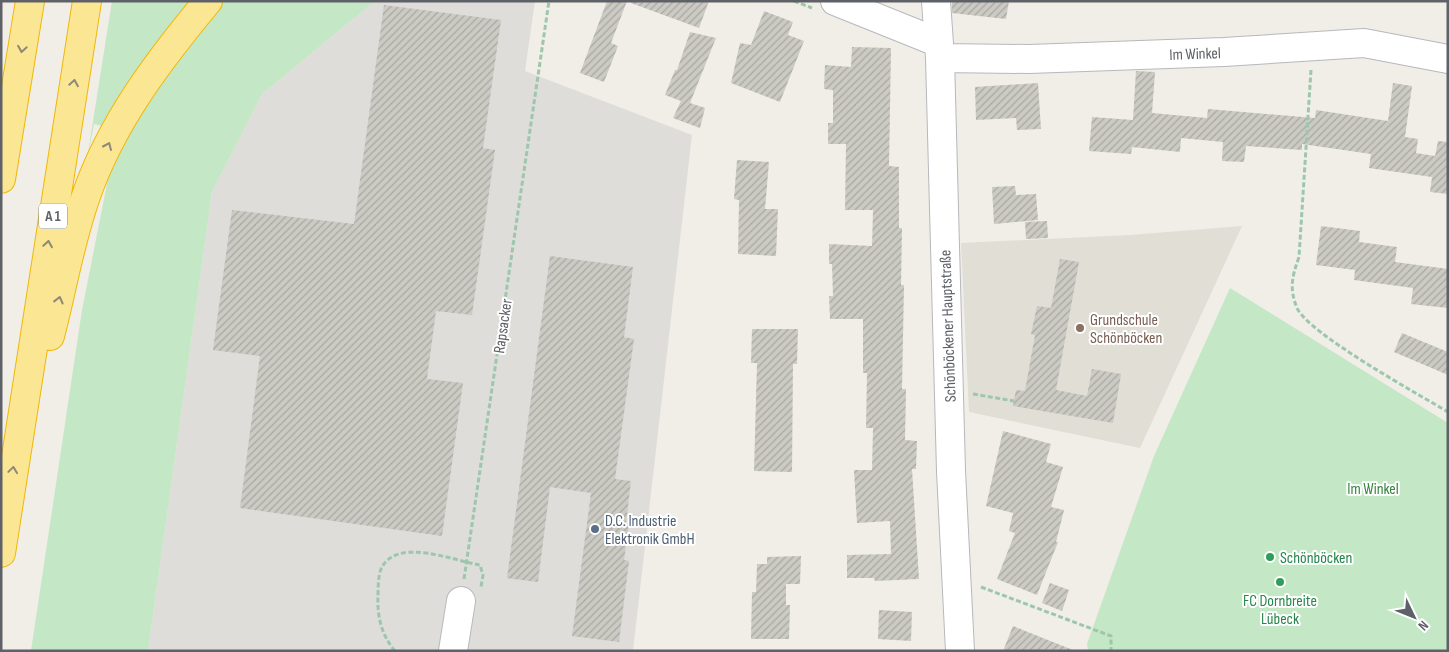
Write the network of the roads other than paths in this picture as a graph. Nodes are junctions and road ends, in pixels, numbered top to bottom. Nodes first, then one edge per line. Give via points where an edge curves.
1 (30, 1) edge
2 (87, 1) edge
3 (208, 1) edge
4 (834, 1) edge
5 (936, 1) edge
6 (939, 50) junction
7 (1448, 60) edge
8 (1, 179) edge
9 (19, 430) junction
10 (1, 553) edge
11 (470, 598) road end
12 (453, 651) edge
13 (960, 651) edge

1 -> 8 highway
9 -> 2 highway, A 1
9 -> 3 highway via 50,337 90,188 116,129 165,53
4 - 6 street
5 - 6 street, Schönböckener Hauptstraße
6 - 7 street, Im Winkel via 1029,58 1224,52 1364,42
6 - 13 street, Schönböckener Hauptstraße via 951,471
10 -> 9 highway, A 1
11 - 12 street

